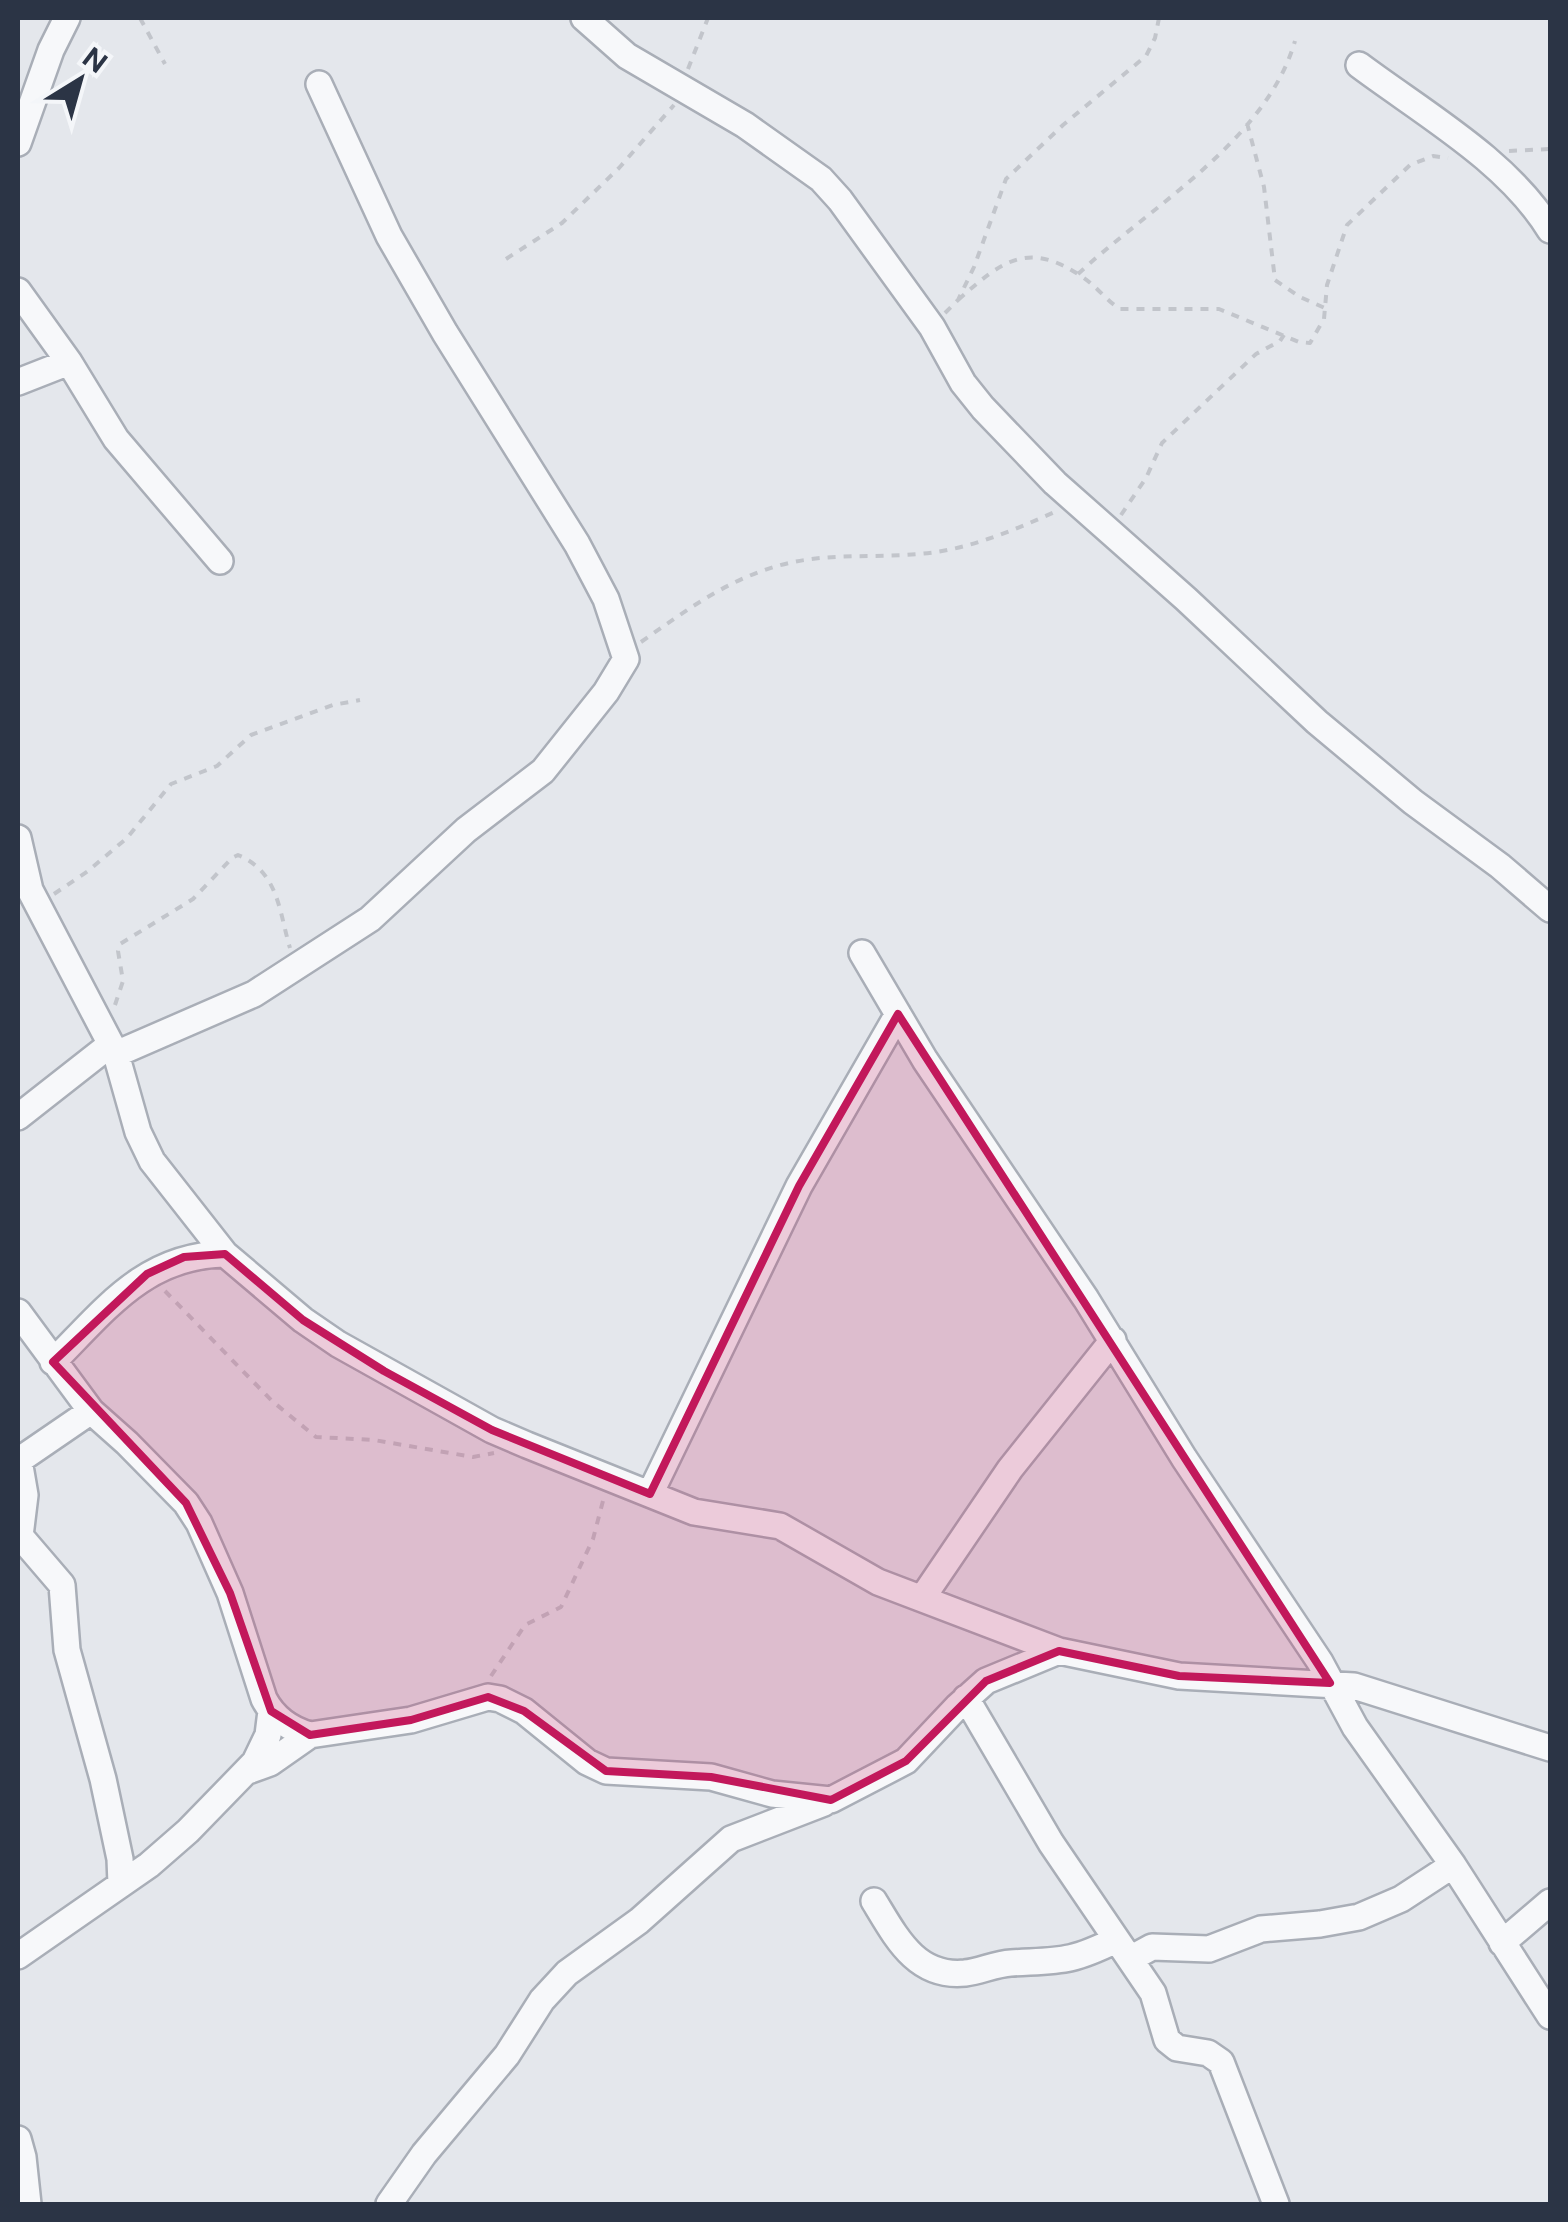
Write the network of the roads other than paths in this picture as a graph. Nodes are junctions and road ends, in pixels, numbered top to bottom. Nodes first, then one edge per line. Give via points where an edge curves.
1 (66, 18) edge
2 (584, 18) edge
3 (1359, 64) dead end
4 (320, 84) dead end
5 (18, 143) edge
6 (1550, 230) edge
7 (18, 291) edge
8 (69, 362) junction
9 (18, 382) edge
10 (220, 561) dead end
11 (18, 838) edge
12 (1550, 909) edge
13 (27, 910) edge
14 (862, 953) dead end
15 (898, 1014) junction
16 (111, 1044) junction
17 (18, 1118) edge
18 (225, 1254) junction
19 (18, 1312) edge
20 (1113, 1340) junction
21 (53, 1362) junction
22 (91, 1412) junction
23 (18, 1460) edge
24 (650, 1494) junction
25 (923, 1597) junction
26 (1058, 1651) junction
27 (1330, 1683) junction
28 (966, 1698) junction
29 (270, 1712) junction
30 (310, 1736) junction
31 (1550, 1748) edge
32 (248, 1771) junction
33 (831, 1800) junction
34 (1453, 1866) junction
35 (122, 1884) junction
36 (874, 1901) dead end
37 (1550, 1902) edge
38 (1502, 1942) junction
39 (1123, 1950) junction
40 (18, 1956) edge
41 (1550, 2016) edge
42 (18, 2139) edge
43 (28, 2204) edge
44 (389, 2204) edge
45 (1276, 2204) edge

1 - 5 street
2 - 12 street via 616,48 770,141 830,188 982,408 1317,722
3 - 6 street via 1504,174
4 - 16 street via 389,236 577,544 606,599 626,662 543,771 370,918 254,994
7 - 8 street
8 - 9 street
8 - 10 street via 116,438
11 - 13 street via 30,890
13 - 16 street
14 - 15 street
15 - 20 street
15 - 24 street via 799,1186
16 - 17 street
16 - 18 street via 152,1162
18 - 21 street via 184,1257 148,1274
18 - 24 street via 338,1344 515,1440
19 - 21 street
20 - 25 street via 1010,1469
20 - 27 street
21 - 22 street
22 - 23 street
22 - 29 street via 186,1503 199,1524
23 - 35 street via 25,1495 20,1536 62,1585 67,1650 103,1779
24 - 25 street via 694,1512 780,1526 878,1582
25 - 26 street
26 - 27 street via 1179,1676
26 - 28 street via 986,1681
27 - 31 street
27 - 34 street
28 - 33 street via 906,1761
28 - 39 street
29 - 30 street
29 - 32 street via 264,1747
30 - 32 street
30 - 33 street via 411,1720 478,1698 500,1699 606,1772 711,1777 792,1798
32 - 35 street
33 - 44 street via 731,1839 568,1973
34 - 38 street
34 - 39 street via 1359,1917 1262,1928 1203,1950
35 - 40 street
36 - 39 street via 908,1954 940,1972
37 - 38 street
38 - 41 street
39 - 45 street via 1154,1993 1171,2045 1221,2062
42 - 43 street

